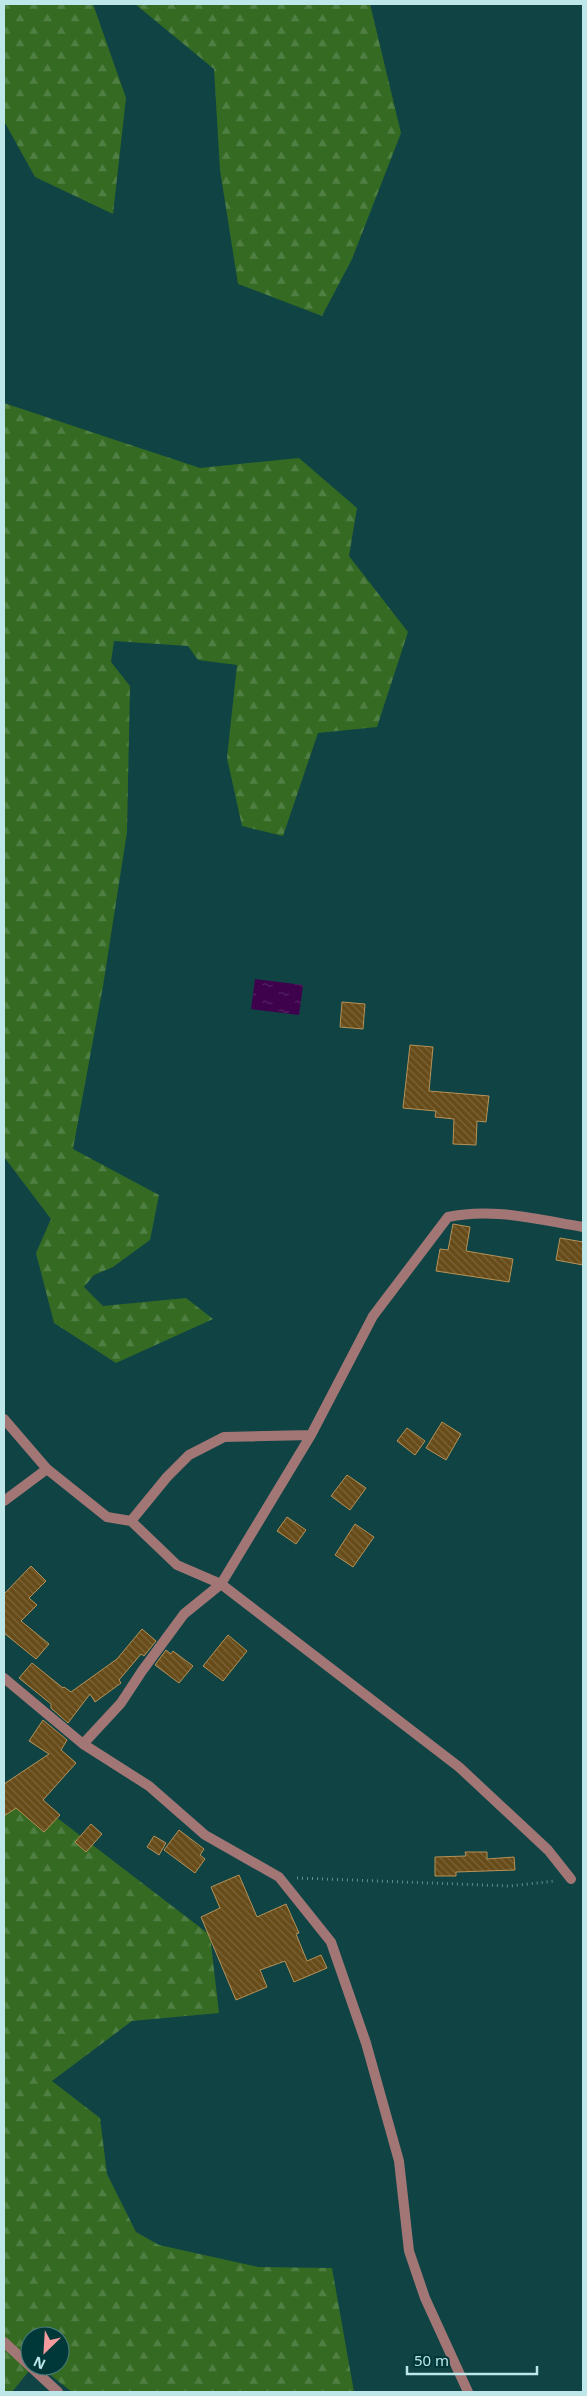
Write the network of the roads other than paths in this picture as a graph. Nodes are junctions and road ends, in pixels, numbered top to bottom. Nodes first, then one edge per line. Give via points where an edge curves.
1 (583, 1227) edge
2 (4, 1419) edge
3 (311, 1435) junction
4 (47, 1469) junction
5 (4, 1501) edge
6 (131, 1521) junction
7 (222, 1584) junction
8 (4, 1678) edge
9 (83, 1744) junction
10 (571, 1879) road end
11 (4, 2342) edge
12 (58, 2392) edge
13 (468, 2392) edge

1 - 3 street via 467,1212 448,1217 373,1316
2 - 4 street
3 - 6 street via 224,1437 189,1455
3 - 7 street
4 - 5 street
4 - 6 street via 107,1517
6 - 7 street via 177,1565
7 - 9 street via 184,1614 121,1703
7 - 10 street via 459,1768 548,1850
8 - 9 street
9 - 13 street via 149,1786 205,1835 279,1877 331,1942 366,2043 399,2161 409,2250 425,2298
11 - 12 street

